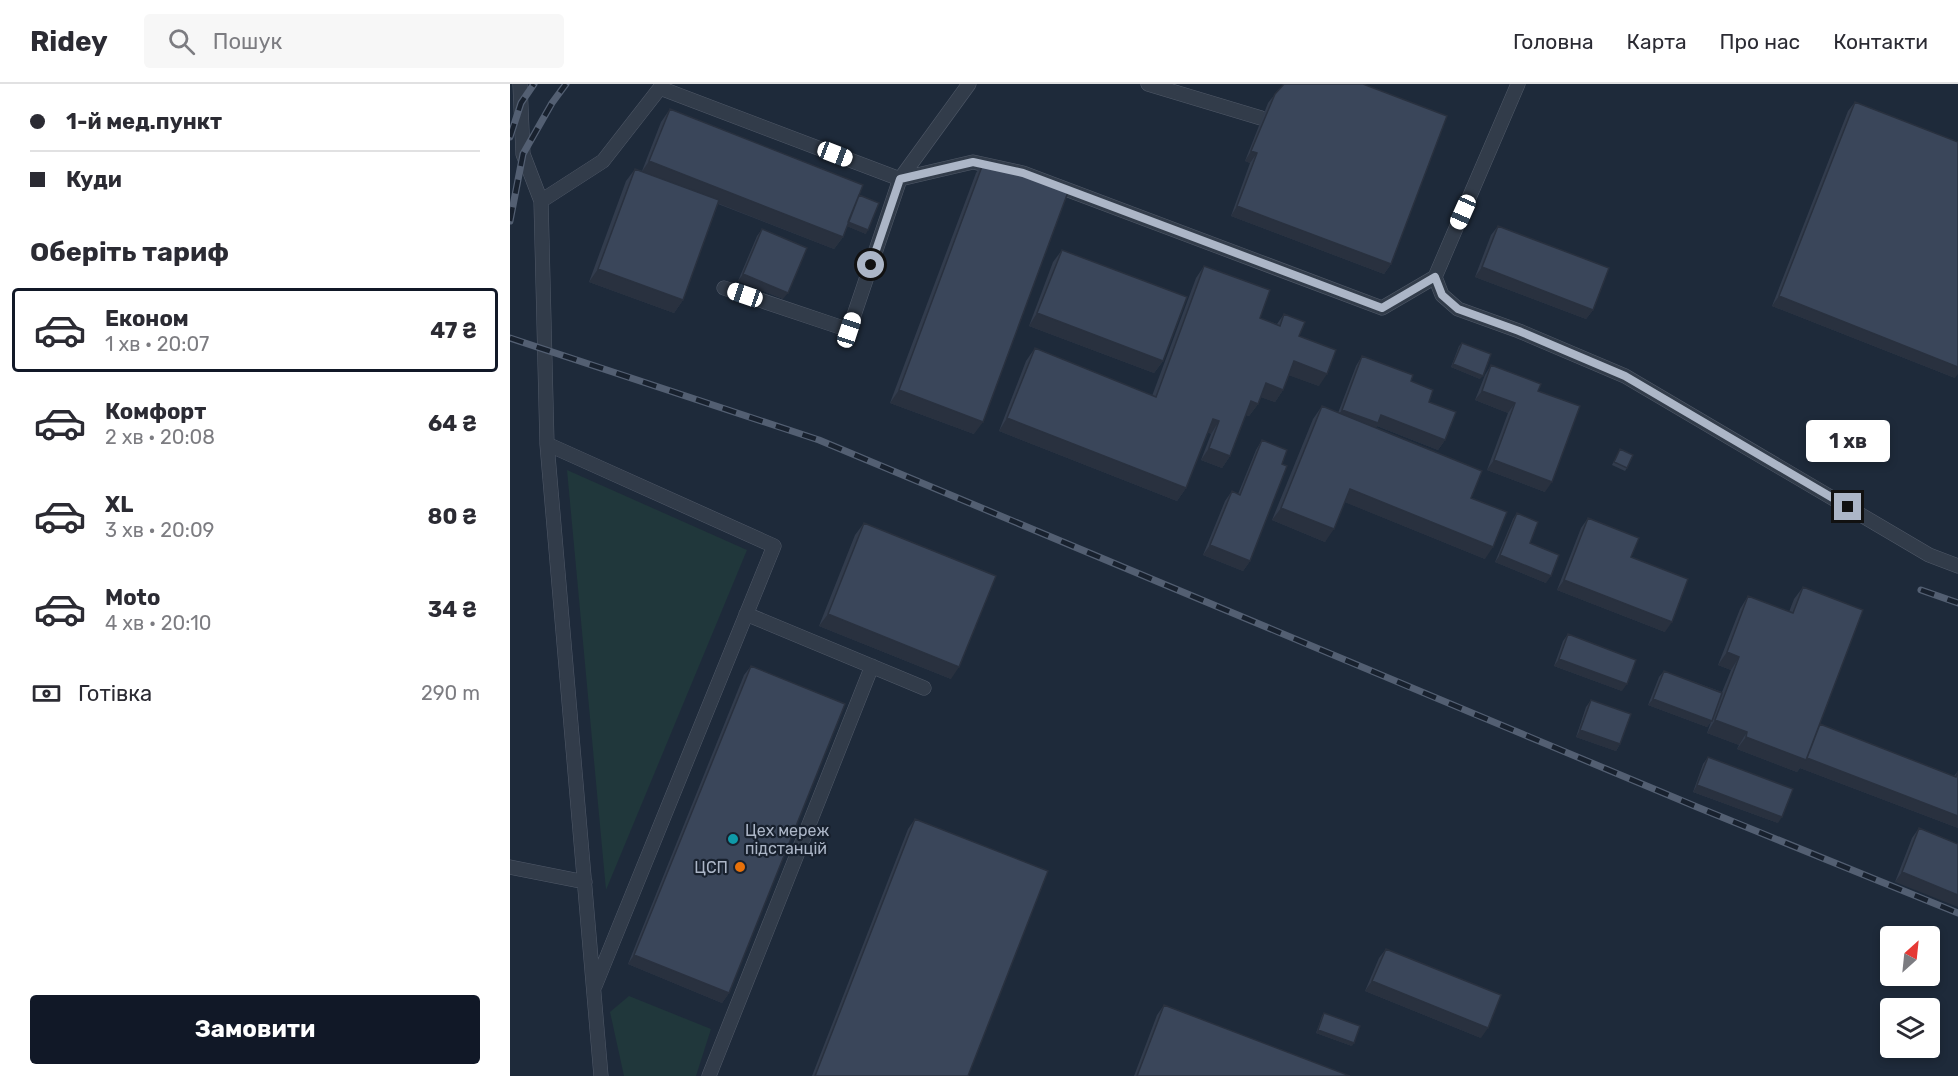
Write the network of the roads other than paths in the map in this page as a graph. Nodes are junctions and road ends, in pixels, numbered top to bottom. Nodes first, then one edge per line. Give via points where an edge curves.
1 (520, 84) edge
2 (969, 84) edge
3 (1148, 84) edge
4 (1518, 84) edge
5 (662, 86) edge
6 (1261, 118) dead end
7 (900, 179) junction
8 (541, 201) junction
9 (1435, 277) junction
10 (724, 288) dead end
11 (547, 444) junction
12 (1958, 566) edge
13 (746, 614) junction
14 (872, 666) junction
15 (924, 688) dead end
16 (510, 867) edge
17 (585, 882) junction
18 (594, 988) junction
19 (601, 1076) edge
20 (709, 1076) edge

1 - 8 lane via 523,154
2 - 7 lane
3 - 6 lane
4 - 9 lane
5 - 7 lane
5 - 8 lane via 603,161
7 - 9 lane via 973,162 1023,173 1382,308
7 - 10 lane via 849,330
8 - 11 lane
9 - 12 lane via 1442,295 1458,309 1625,376 1929,555
11 - 13 lane via 774,546
11 - 17 lane
13 - 14 lane
13 - 18 lane
14 - 15 lane
14 - 20 lane
16 - 17 lane
17 - 18 lane
18 - 19 lane

